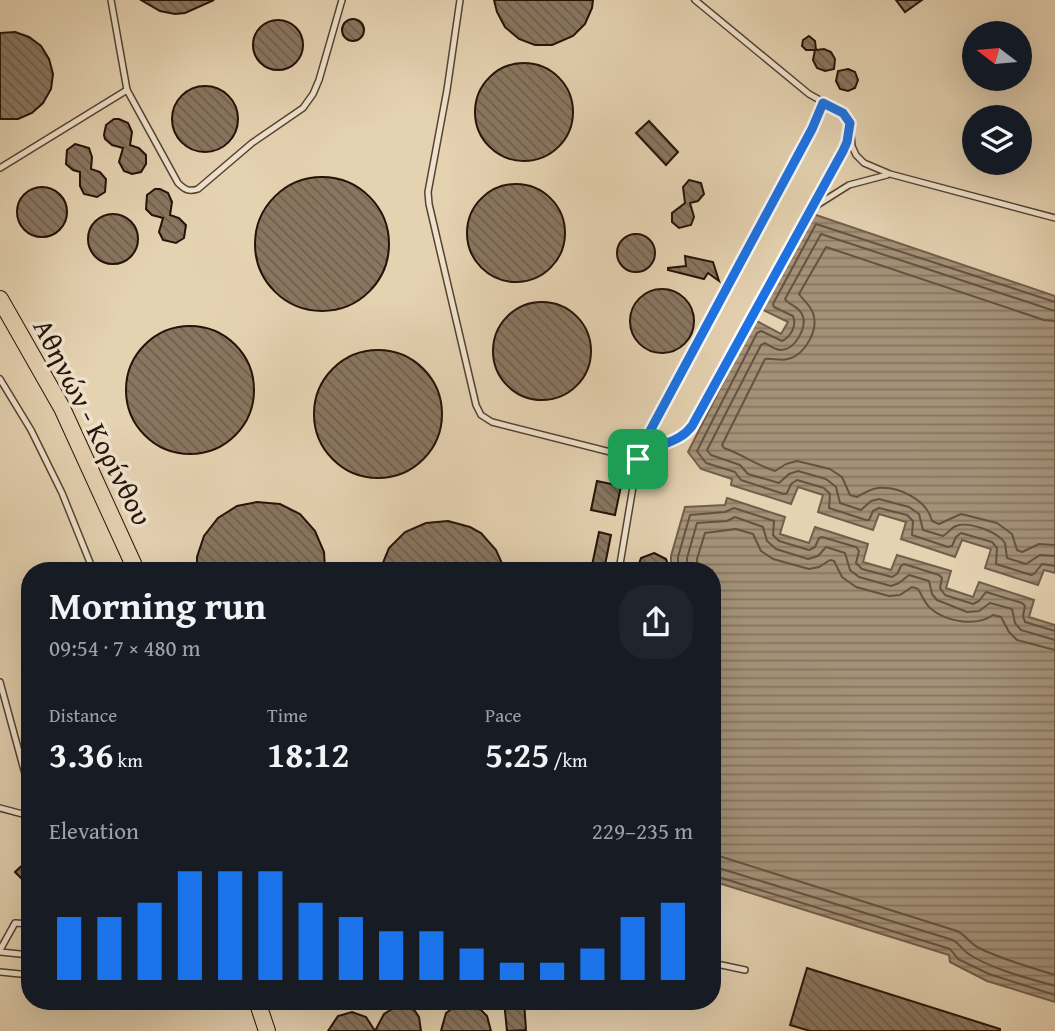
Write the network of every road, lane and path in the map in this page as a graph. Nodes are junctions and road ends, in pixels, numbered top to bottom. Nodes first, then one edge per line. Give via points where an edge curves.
1 (111, 0) edge
2 (342, 0) edge
3 (460, 0) edge
4 (695, 0) edge
5 (127, 90) junction
6 (823, 103) junction
7 (850, 123) junction
8 (0, 168) edge
9 (890, 174) junction
10 (806, 216) junction
11 (1055, 218) edge
12 (0, 299) edge
13 (0, 379) edge
14 (638, 459) junction
15 (90, 562) edge
16 (132, 562) edge
17 (620, 562) edge
18 (0, 682) edge
19 (21, 759) edge
20 (0, 808) edge
21 (21, 814) edge
22 (21, 924) edge
23 (0, 951) edge
24 (21, 954) edge
25 (721, 965) edge
26 (745, 970) dead end
27 (0, 972) edge
28 (21, 974) edge
29 (260, 1010) edge
30 (267, 1031) edge

1 - 5 lane
2 - 5 lane via 319,80 303,108 198,189 184,190 178,183
3 - 14 lane via 428,192 476,405 492,422
4 - 6 lane
5 - 8 lane
6 - 7 lane via 843,113
6 - 14 lane
7 - 9 lane via 856,155
7 - 10 lane via 843,151
9 - 10 lane via 849,185 818,203
9 - 11 lane
10 - 14 lane via 692,426 678,440 654,446
12 - 16 main road, Αθηνών - Κορίνθου via 62,408
13 - 15 lane via 50,468
14 - 17 lane
18 - 19 lane
20 - 21 lane
22 - 23 lane via 15,923
23 - 24 lane
25 - 26 lane
27 - 28 lane
29 - 30 main road

